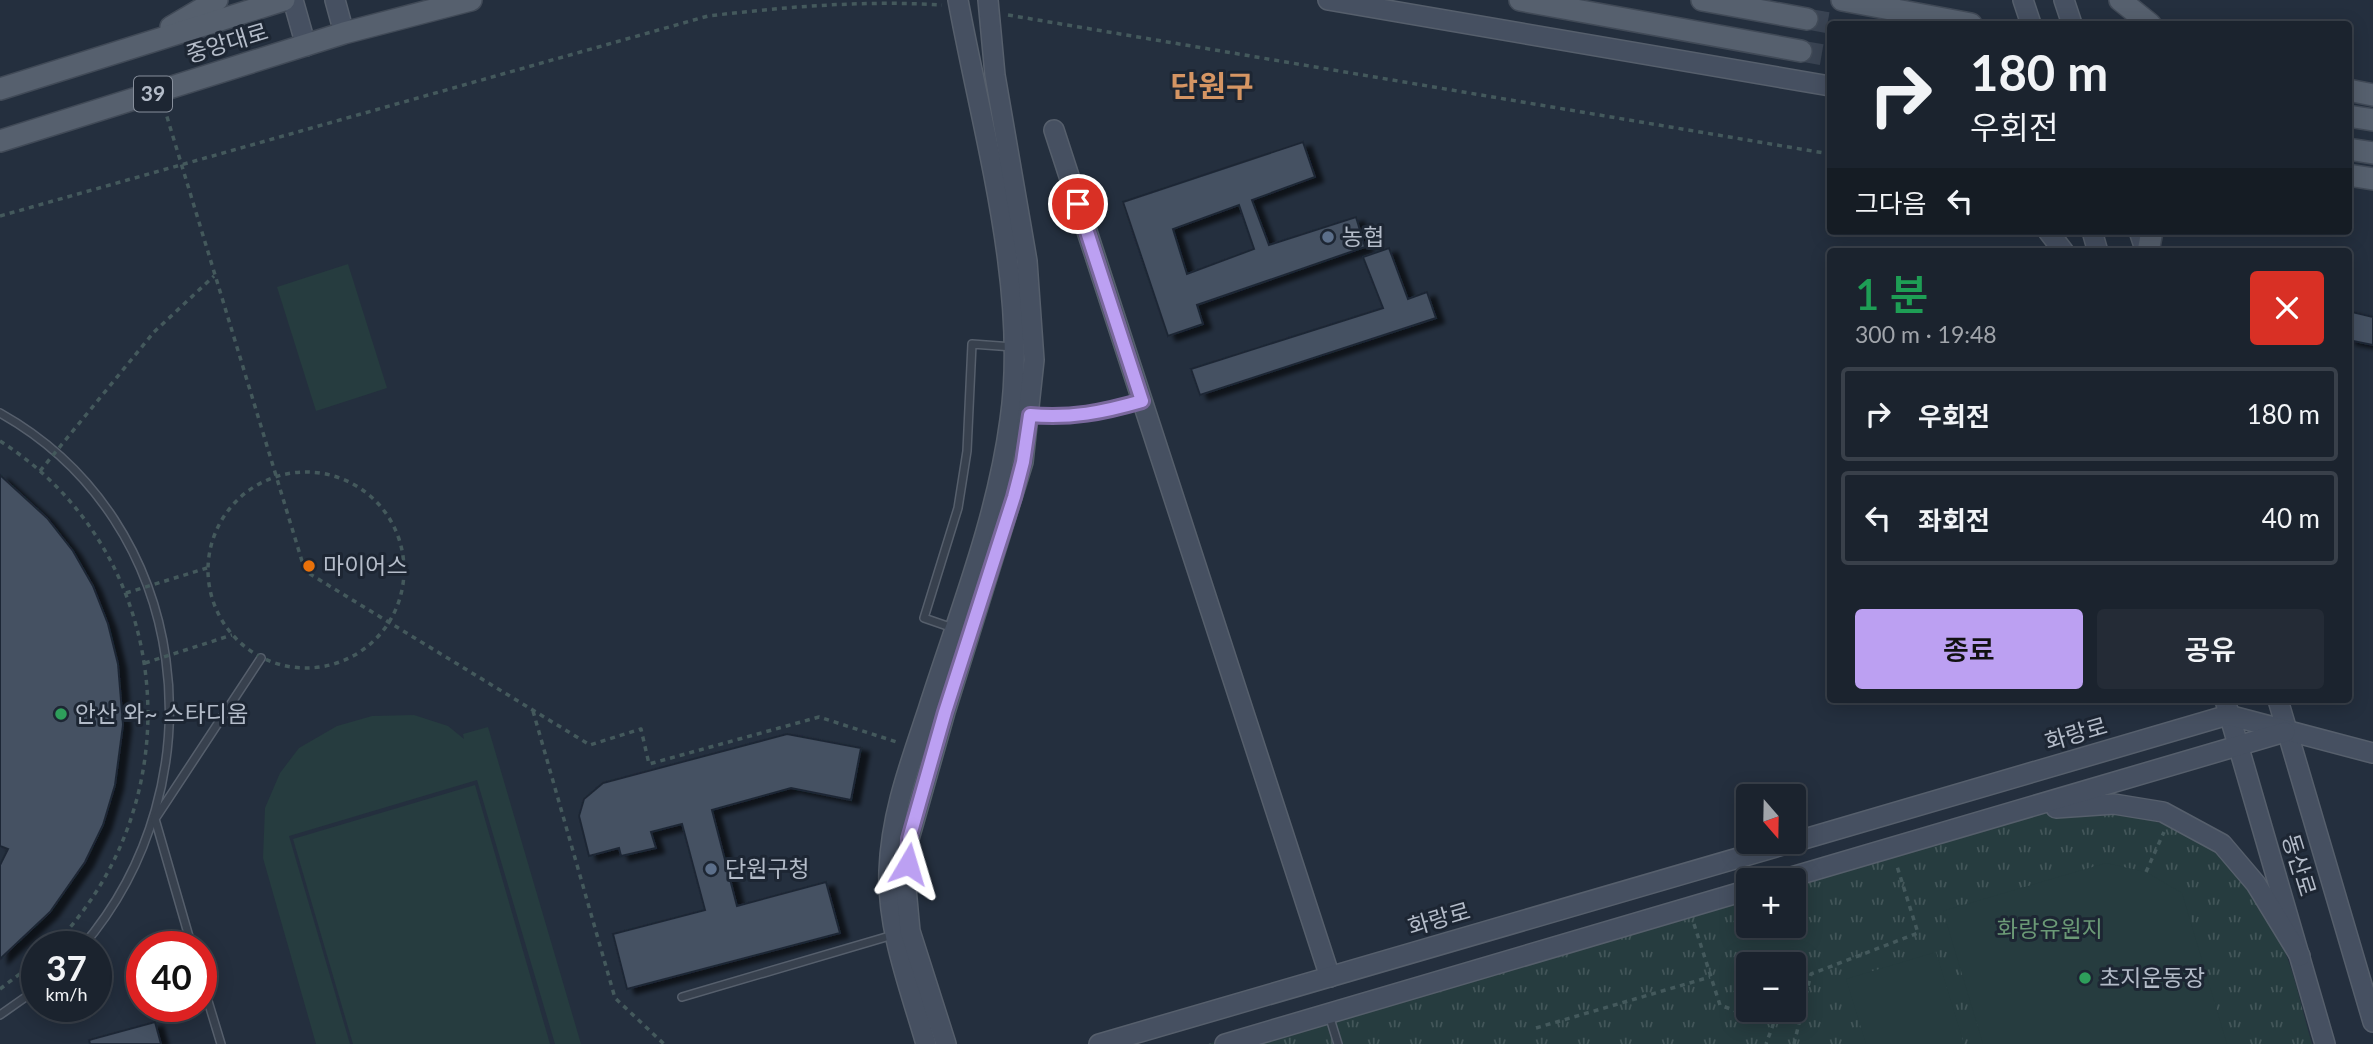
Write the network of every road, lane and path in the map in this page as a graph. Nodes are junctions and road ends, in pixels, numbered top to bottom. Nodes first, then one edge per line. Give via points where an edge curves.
1 (217, 0) edge
2 (284, 0) edge
3 (293, 0) edge
4 (335, 0) edge
5 (471, 0) edge
6 (1328, 0) edge
7 (1520, 0) edge
8 (1702, 0) edge
9 (1842, 0) edge
10 (2023, 0) edge
11 (2064, 0) edge
12 (2120, 0) edge
13 (959, 4) edge
14 (988, 6) edge
15 (1807, 19) tunnel mouth
16 (1921, 19) edge
17 (1941, 21) edge
18 (2030, 21) edge
19 (2071, 21) edge
20 (2146, 21) edge
21 (344, 33) junction
22 (306, 46) junction
23 (129, 51) junction
24 (1801, 51) tunnel mouth
25 (1827, 85) edge
26 (0, 89) edge
27 (2352, 91) edge
28 (159, 92) junction
29 (2373, 95) edge
30 (2352, 117) edge
31 (2373, 120) edge
32 (1054, 130) dead end
33 (0, 141) edge
34 (2352, 150) edge
35 (1827, 153) edge
36 (2373, 153) edge
37 (181, 164) junction
38 (2352, 175) edge
39 (2373, 179) edge
40 (0, 216) edge
41 (215, 276) junction
42 (1013, 347) junction
43 (1142, 401) junction
44 (1021, 412) junction
45 (0, 413) edge
46 (0, 441) edge
47 (40, 471) junction
48 (277, 477) junction
49 (207, 568) junction
50 (125, 593) junction
51 (389, 622) junction
52 (954, 628) junction
53 (232, 635) junction
54 (261, 658) junction
55 (145, 663) junction
56 (2279, 703) edge
57 (2226, 707) edge
58 (532, 709) junction
59 (2286, 731) junction
60 (2238, 746) junction
61 (915, 748) junction
62 (2373, 753) edge
63 (2000, 816) junction
64 (2171, 817) junction
65 (155, 819) junction
66 (1806, 838) edge
67 (1891, 848) junction
68 (1752, 854) edge
69 (2146, 872) dead end
70 (1806, 873) edge
71 (1736, 894) edge
72 (1688, 908) junction
73 (67, 931) edge
74 (94, 931) edge
75 (187, 931) edge
76 (895, 934) junction
77 (2300, 956) junction
78 (21, 973) edge
79 (1710, 976) junction
80 (1330, 977) junction
81 (0, 989) edge
82 (682, 997) dead end
83 (21, 1000) edge
84 (1328, 1014) junction
85 (0, 1015) edge
86 (214, 1022) edge
87 (2373, 1022) edge
88 (1536, 1028) dead end
89 (220, 1044) edge
90 (664, 1044) edge
91 (926, 1044) edge
92 (946, 1044) edge
93 (1099, 1044) edge
94 (1225, 1044) edge
95 (1338, 1044) edge
96 (1766, 1044) edge
97 (1794, 1044) edge
98 (2325, 1044) edge

1 - 23 main road
2 - 23 main road, 중앙대로 / 39
3 - 22 street
4 - 21 street
5 - 21 main road, 중앙대로 / 39
6 - 25 street
7 - 24 main road
8 - 15 main road
9 - 16 main road
10 - 18 street
11 - 19 street
12 - 20 main road
13 - 37 path via 814,3 708,16
13 - 42 street via 1000,216
14 - 35 path
14 - 44 street via 995,75 1027,261 1034,360
16 - 17 main road
21 - 22 main road, 중앙대로 / 39
22 - 28 main road, 중앙대로 / 39
23 - 26 main road, 중앙대로 / 39
27 - 29 main road
28 - 33 main road, 중앙대로 / 39
28 - 37 path
30 - 31 main road
32 - 43 street
34 - 36 main road
37 - 40 path
37 - 41 path
38 - 39 main road
41 - 47 path, bridge via 154,332
41 - 48 path
42 - 44 street
42 - 52 lane via 972,344 967,451 958,508 924,618
43 - 44 lane via 1058,418
43 - 80 street
44 - 52 street
44 - 92 street via 1023,462 1014,497 909,839 906,888 911,932
45 - 65 lane via 51,450 92,491 125,539 149,592 165,647 171,705 168,763
46 - 47 path
47 - 50 path via 90,527
48 - 49 path via 249,491 227,512 213,538
48 - 51 path via 305,571
48 - 51 path via 306,473 335,477 362,490 383,510 397,536 404,565 400,595
49 - 50 path, bridge
49 - 53 path via 216,611
50 - 55 path
51 - 54 path via 358,653 332,665 303,668
51 - 58 path
52 - 61 street
53 - 54 path
53 - 55 path, bridge
54 - 65 lane
55 - 73 path via 148,732 143,777 131,821 102,883
56 - 59 street, 동산로
57 - 59 street
57 - 60 street, 동산로
57 - 66 street, 화랑로
58 - 61 path via 590,745 641,729 649,764 818,718
58 - 90 path via 615,998
59 - 60 street
59 - 62 street
59 - 87 street, 동산로
60 - 63 street
60 - 77 street, 동산로
61 - 76 street via 894,811 889,872
63 - 64 street via 2114,804
63 - 67 street
64 - 69 path
64 - 77 street via 2233,854
65 - 74 lane via 124,889
65 - 75 lane
67 - 70 street
67 - 97 path via 1918,933 1811,974
68 - 80 street, 화랑로
71 - 72 street
72 - 79 path
72 - 84 street
76 - 82 lane
76 - 91 street
77 - 98 street, 동산로
78 - 81 path
79 - 88 path
79 - 96 path via 1720,1005 1773,1024
80 - 93 street, 화랑로
83 - 85 lane
84 - 94 street
84 - 95 lane
86 - 89 lane

